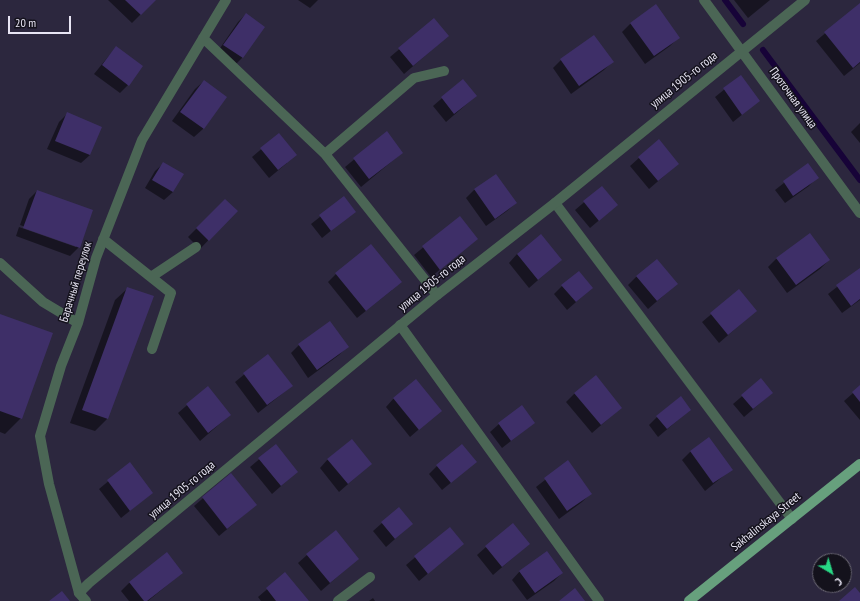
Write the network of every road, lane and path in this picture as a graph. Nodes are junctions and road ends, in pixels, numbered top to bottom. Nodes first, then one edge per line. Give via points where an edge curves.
1 (226, 0) edge
2 (704, 0) edge
3 (805, 0) edge
4 (203, 38) junction
5 (742, 50) junction
6 (444, 71) dead end
7 (325, 154) junction
8 (555, 203) junction
9 (860, 212) edge
10 (103, 239) junction
11 (196, 247) dead end
12 (0, 264) edge
13 (150, 277) junction
14 (437, 295) junction
15 (78, 323) junction
16 (400, 325) junction
17 (152, 349) dead end
18 (860, 464) edge
19 (792, 519) junction
20 (370, 577) dead end
21 (79, 592) junction
22 (86, 601) edge
23 (338, 601) edge
24 (599, 601) edge
25 (689, 601) edge

1 - 4 street, Барачный переулок
2 - 5 street, Проточная улица
3 - 5 street, улица 1905-го года
4 - 7 street
4 - 10 street, Барачный переулок via 142,140
5 - 8 street, улица 1905-го года
5 - 9 street, Проточная улица
6 - 7 street via 414,78
7 - 14 street
8 - 14 street, улица 1905-го года
8 - 19 street
10 - 13 street
10 - 15 street, Барачный переулок
11 - 13 street
12 - 15 street via 43,302
13 - 17 street via 171,293
14 - 16 street, улица 1905-го года
15 - 21 street, Барачный переулок via 60,366 40,436 49,484
16 - 21 street, улица 1905-го года
16 - 24 street
18 - 19 main road, Sakhalinskaya Street
19 - 25 main road, Sakhalinskaya Street
20 - 23 street
21 - 22 street

